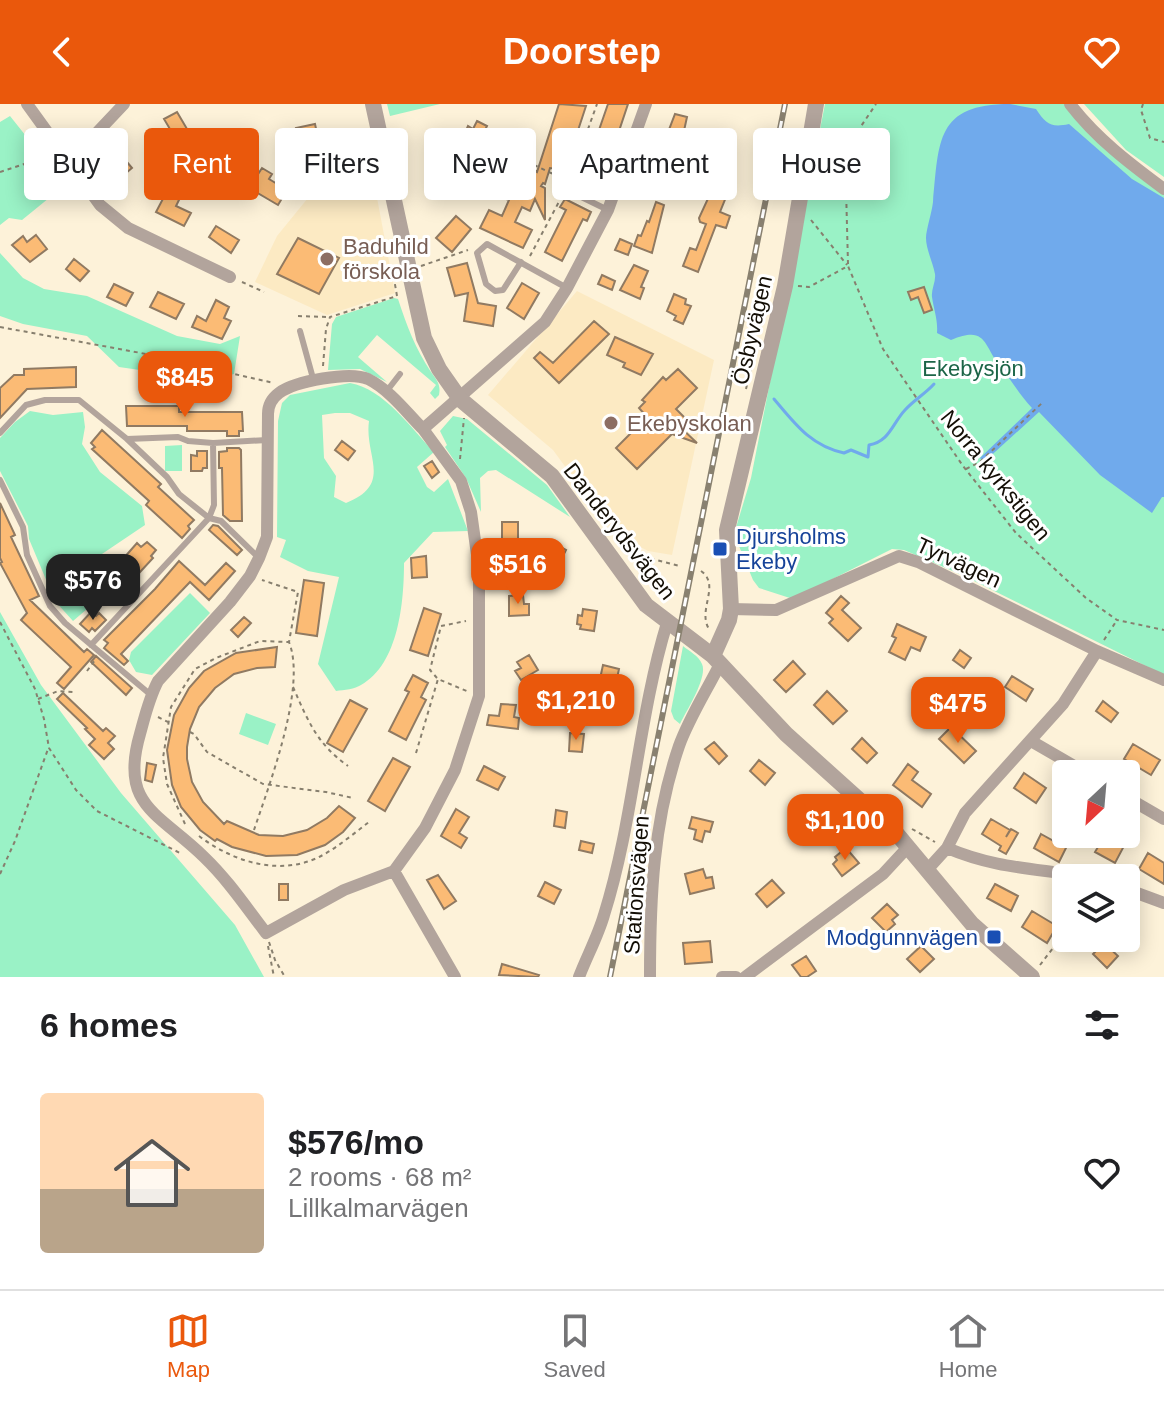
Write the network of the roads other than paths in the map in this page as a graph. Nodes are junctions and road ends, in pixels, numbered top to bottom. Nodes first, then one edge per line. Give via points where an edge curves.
1 (27, 104) edge
2 (124, 104) edge
3 (373, 104) edge
4 (646, 104) edge
5 (816, 104) edge
6 (1070, 104) edge
7 (43, 128) edge
8 (101, 128) edge
9 (1164, 189) edge
10 (96, 200) edge
11 (588, 200) edge
12 (608, 210) junction
13 (521, 262) junction
14 (230, 277) road end
15 (567, 288) junction
16 (300, 331) dead end
17 (400, 374) dead end
18 (318, 381) junction
19 (386, 392) junction
20 (460, 399) junction
21 (423, 429) junction
22 (0, 433) edge
23 (127, 439) junction
24 (267, 440) junction
25 (213, 443) junction
26 (0, 480) edge
27 (209, 518) junction
28 (259, 558) junction
29 (731, 609) junction
30 (667, 623) junction
31 (91, 645) junction
32 (1097, 651) junction
33 (717, 660) junction
34 (1164, 680) edge
35 (151, 695) junction
36 (1031, 741) junction
37 (1064, 760) edge
38 (1140, 805) edge
39 (1164, 819) edge
40 (908, 847) junction
41 (947, 848) junction
42 (927, 870) junction
43 (394, 871) junction
44 (1052, 873) edge
45 (1140, 894) edge
46 (1164, 903) edge
47 (1035, 972) edge
48 (455, 977) edge
49 (579, 977) edge
50 (650, 977) edge
51 (722, 977) edge
52 (736, 977) edge
53 (745, 977) edge

1 - 7 street
2 - 8 street
3 - 20 street, Danderydsvägen via 413,268 424,338
4 - 12 street
5 - 29 street, Ösbyvägen via 785,286 727,530
6 - 9 street via 1123,159
10 - 14 street via 128,228
11 - 12 lane
12 - 15 street
13 - 13 lane via 503,290 495,291 486,284 477,253 487,244
13 - 15 lane
15 - 20 street via 545,322
16 - 18 lane
17 - 19 lane
18 - 19 street via 353,375
18 - 24 street via 280,392 268,406
19 - 21 street
20 - 21 street
20 - 30 street, Danderydsvägen via 552,476 646,605
21 - 43 street via 458,477 471,512 479,569 479,696 455,770 425,828
22 - 23 lane via 26,405 79,400
23 - 25 lane via 178,437
23 - 27 lane
24 - 25 lane
24 - 28 street via 267,537
25 - 27 lane via 214,505
26 - 31 lane via 23,527 27,555 50,606
27 - 28 lane via 221,521
27 - 31 lane
28 - 35 street via 250,576
29 - 32 street, Tyrvägen via 776,610 899,556
29 - 33 street, Ösbyvägen
30 - 33 street, Danderydsvägen
30 - 49 street via 610,895
31 - 35 lane
32 - 34 street, Tyrvägen
32 - 36 street
33 - 40 street, Danderydsvägen via 786,734
33 - 50 street, Stationsvägen via 680,744 660,813 650,910
35 - 43 street via 133,767 137,792 226,879 266,933 344,890
36 - 37 street
36 - 41 street via 965,813
38 - 39 street
40 - 42 street, Danderydsvägen
40 - 53 street via 883,874
41 - 42 street
41 - 44 street via 977,861
42 - 47 street, Danderydsvägen via 972,924
43 - 48 street
45 - 46 street
51 - 52 street

